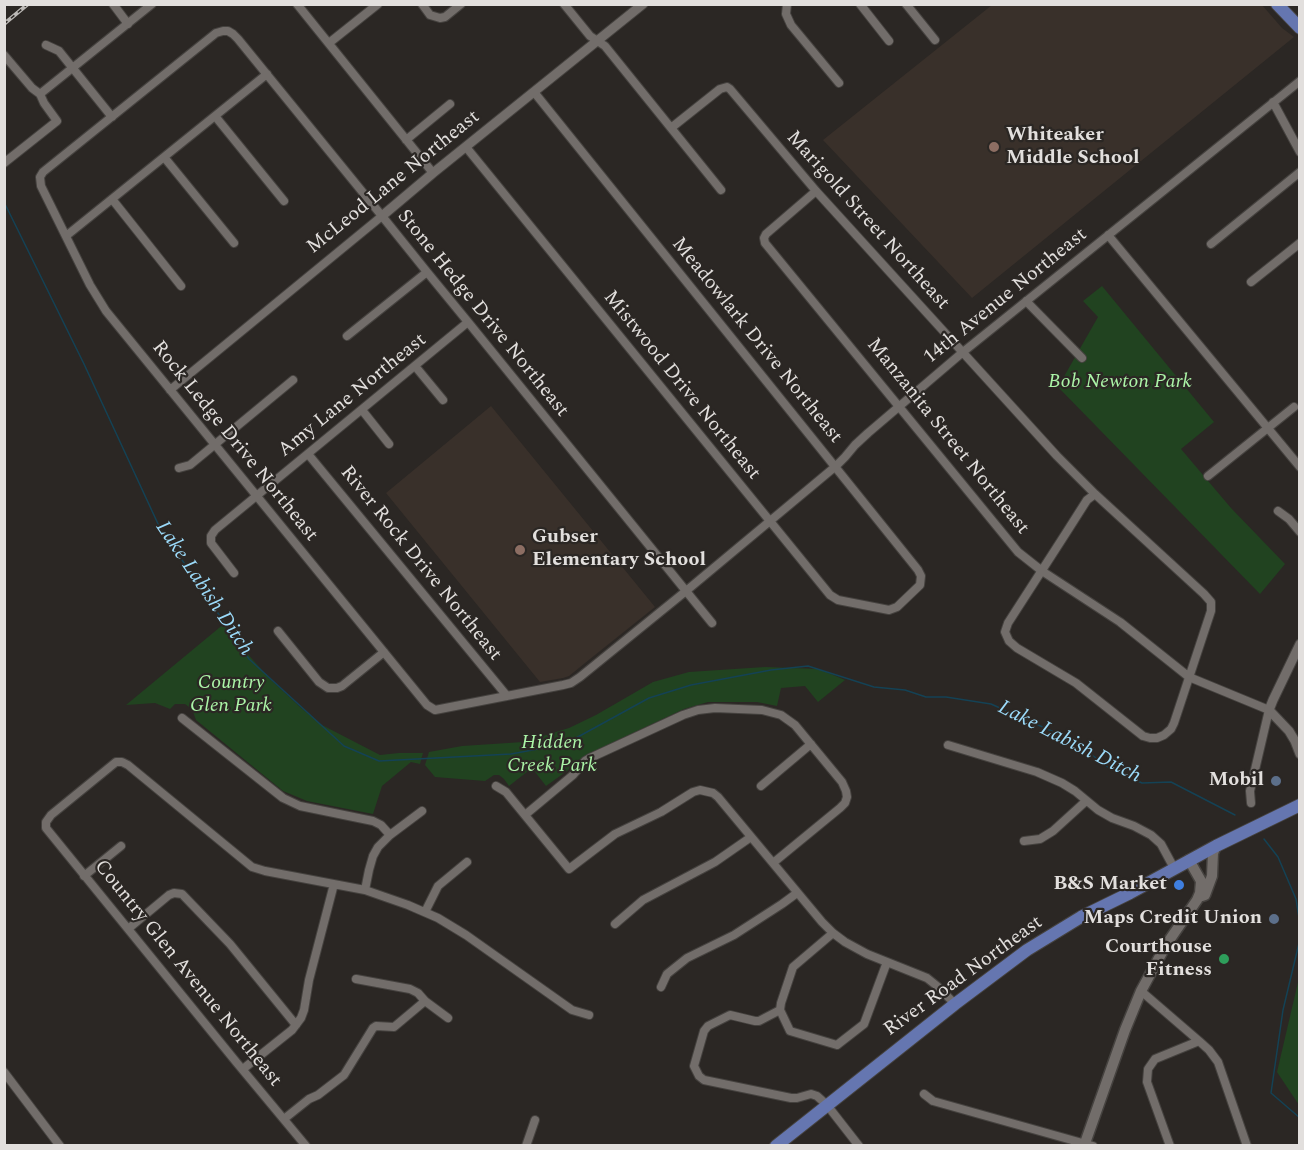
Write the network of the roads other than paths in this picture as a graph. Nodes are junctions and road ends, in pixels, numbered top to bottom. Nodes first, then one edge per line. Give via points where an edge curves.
1 (113, 4) edge
2 (152, 4) edge
3 (297, 4) edge
4 (378, 4) edge
5 (422, 4) edge
6 (461, 4) edge
7 (564, 4) edge
8 (643, 4) edge
9 (786, 4) edge
10 (860, 4) edge
11 (906, 4) edge
12 (1277, 4) edge
13 (128, 24) junction
14 (1299, 28) edge
15 (935, 40) dead end
16 (598, 41) junction
17 (889, 41) dead end
18 (328, 43) junction
19 (46, 45) dead end
20 (4, 55) edge
21 (73, 68) junction
22 (267, 74) junction
23 (1299, 81) edge
24 (838, 83) dead end
25 (534, 92) junction
26 (40, 94) junction
27 (1274, 102) junction
28 (450, 104) dead end
29 (215, 116) junction
30 (112, 117) junction
31 (671, 128) junction
32 (406, 140) junction
33 (466, 147) junction
34 (1299, 152) edge
35 (165, 157) junction
36 (4, 163) edge
37 (1299, 172) edge
38 (433, 173) junction
39 (721, 190) dead end
40 (816, 191) junction
41 (112, 199) junction
42 (284, 201) dead end
43 (382, 216) junction
44 (1108, 235) junction
45 (66, 236) junction
46 (234, 243) dead end
47 (1299, 243) edge
48 (1211, 244) dead end
49 (427, 272) junction
50 (1251, 282) dead end
51 (181, 286) dead end
52 (1026, 301) junction
53 (468, 322) junction
54 (347, 336) dead end
55 (963, 352) junction
56 (1082, 358) dead end
57 (415, 366) junction
58 (293, 380) dead end
59 (170, 390) junction
60 (443, 400) dead end
61 (898, 407) junction
62 (1294, 407) dead end
63 (362, 410) junction
64 (1268, 429) junction
65 (214, 444) junction
66 (389, 444) dead end
67 (308, 454) junction
68 (836, 466) junction
69 (1299, 467) edge
70 (179, 468) dead end
71 (1208, 476) dead end
72 (1095, 494) junction
73 (256, 496) junction
74 (1278, 511) dead end
75 (770, 521) junction
76 (1299, 532) edge
77 (1042, 571) junction
78 (234, 573) dead end
79 (686, 591) junction
80 (893, 609) joint
81 (712, 622) dead end
82 (278, 631) dead end
83 (1299, 644) edge
84 (384, 652) junction
85 (1189, 677) junction
86 (507, 696) junction
87 (432, 709) joint
88 (1269, 710) junction
89 (182, 718) dead end
90 (811, 744) junction
91 (948, 745) dead end
92 (1299, 754) edge
93 (496, 786) dead end
94 (761, 786) dead end
95 (1086, 801) junction
96 (1251, 803) dead end
97 (1299, 805) edge
98 (422, 811) dead end
99 (525, 815) junction
100 (390, 835) junction
101 (751, 837) junction
102 (1024, 841) dead end
103 (121, 846) dead end
104 (1216, 846) junction
105 (1189, 860) junction
106 (467, 862) dead end
107 (772, 863) junction
108 (1174, 868) junction
109 (84, 876) junction
110 (334, 884) junction
111 (365, 890) junction
112 (797, 892) junction
113 (1197, 900) junction
114 (425, 912) junction
115 (615, 924) dead end
116 (128, 929) junction
117 (833, 933) junction
118 (887, 962) junction
119 (356, 979) dead end
120 (661, 987) dead end
121 (1142, 991) junction
122 (425, 1001) junction
123 (955, 1004) junction
124 (780, 1010) junction
125 (589, 1015) dead end
126 (448, 1018) dead end
127 (296, 1025) junction
128 (1199, 1041) junction
129 (243, 1069) junction
130 (4, 1072) edge
131 (924, 1094) dead end
132 (827, 1105) junction
133 (284, 1119) junction
134 (535, 1120) dead end
135 (1087, 1145) edge
136 (60, 1146) edge
137 (306, 1146) edge
138 (526, 1146) edge
139 (776, 1146) edge
140 (859, 1146) edge
141 (1170, 1146) edge
142 (1247, 1146) edge

1 - 13 street
2 - 13 street
3 - 18 street
4 - 18 street
5 - 6 street via 430,15 440,18
7 - 16 street
8 - 16 street, McLeod Lane Northeast
9 - 24 street via 791,25
10 - 17 street
11 - 15 street
12 - 14 main road
13 - 21 street
16 - 25 street, McLeod Lane Northeast
16 - 31 street
18 - 32 street
19 - 21 street via 59,51
20 - 26 street
21 - 26 street
21 - 30 street
22 - 29 street
22 - 30 street, Stone Hedge Drive Northeast via 238,39 223,31
22 - 43 street, Stone Hedge Drive Northeast
23 - 27 street, 14th Avenue Northeast
25 - 33 street, McLeod Lane Northeast
25 - 68 street, Meadowlark Drive Northeast
26 - 36 street via 57,121
27 - 34 street
27 - 44 street, 14th Avenue Northeast
28 - 32 street
29 - 35 street
29 - 42 street
30 - 45 street, Rock Ledge Drive Northeast via 40,177
31 - 39 street
31 - 40 street, Marigold Street Northeast via 727,87
32 - 38 street
33 - 38 street, McLeod Lane Northeast
33 - 75 street, Mistwood Drive Northeast
35 - 41 street
35 - 46 street
37 - 48 street
38 - 43 street, McLeod Lane Northeast
40 - 55 street, Marigold Street Northeast
40 - 61 street, Manzanita Street Northeast via 764,238
41 - 45 street
41 - 51 street
43 - 49 street, Stone Hedge Drive Northeast
43 - 59 street, McLeod Lane Northeast
44 - 52 street, 14th Avenue Northeast
44 - 64 street
45 - 59 street, Rock Ledge Drive Northeast via 99,300
47 - 50 street
49 - 53 street, Stone Hedge Drive Northeast
49 - 54 street
52 - 55 street, 14th Avenue Northeast
52 - 56 street
53 - 57 street, Amy Lane Northeast
53 - 79 street, Stone Hedge Drive Northeast
55 - 61 street, 14th Avenue Northeast
55 - 72 street, Marigold Street Northeast
57 - 60 street
57 - 63 street, Amy Lane Northeast
58 - 65 street
59 - 65 street, Rock Ledge Drive Northeast
61 - 68 street, 14th Avenue Northeast
61 - 77 street, Manzanita Street Northeast via 1012,547
62 - 64 street
63 - 66 street
63 - 67 street, Amy Lane Northeast
64 - 69 street
64 - 71 street
65 - 70 street via 190,465
65 - 73 street, Rock Ledge Drive Northeast
67 - 73 street, Amy Lane Northeast
67 - 86 street, River Rock Drive Northeast
68 - 75 street, 14th Avenue Northeast
68 - 80 street, Meadowlark Drive Northeast via 921,576 918,589
72 - 77 street via 1087,500
72 - 85 street, Marigold Street Northeast via 1211,602
73 - 78 street, Amy Lane Northeast via 211,536 213,546
73 - 84 street, Rock Ledge Drive Northeast
74 - 76 street
75 - 79 street, 14th Avenue Northeast
75 - 80 street, Mistwood Drive Northeast via 834,598
77 - 85 street, Manzanita Street Northeast via 1120,621
77 - 85 street via 1005,632 1017,648 1076,683 1150,738 1171,729
79 - 81 street, Stone Hedge Drive Northeast
79 - 86 street, 14th Avenue Northeast via 574,681
82 - 84 street via 328,688 342,686
83 - 88 street
84 - 87 street, Rock Ledge Drive Northeast
85 - 88 street, Manzanita Street Northeast
86 - 87 street, 14th Avenue Northeast
88 - 92 street, Manzanita Street Northeast via 1289,731
88 - 96 street via 1250,790
89 - 100 street via 287,801 373,821
90 - 94 street
90 - 99 street via 781,715 762,710 698,710 585,761
90 - 107 street via 842,782 847,797 840,808
91 - 95 street via 1052,778
93 - 99 street
95 - 102 street via 1053,831 1040,839
95 - 108 street via 1150,835 1164,849
97 - 104 main road, River Road Northeast
98 - 100 street
99 - 101 street via 569,869 609,837 700,790 713,792
100 - 111 street via 373,856
101 - 107 street
101 - 115 street via 715,862 643,900
103 - 109 street
104 - 105 main road, River Road Northeast
104 - 113 main road via 1209,887
105 - 108 main road, River Road Northeast
105 - 113 main road via 1202,881
106 - 114 street via 438,886
107 - 112 street
108 - 123 main road, River Road Northeast via 1027,950
109 - 110 street, Country Glen Avenue Northeast via 50,834 46,822 119,761 252,867
109 - 116 street, Country Glen Avenue Northeast
110 - 111 street
110 - 127 street via 304,1010
111 - 114 street
112 - 117 street
112 - 120 street via 734,935 687,958 667,974
113 - 121 main road via 1166,945
114 - 125 street via 466,935 572,1010
116 - 127 street via 169,895 182,894 230,944
116 - 129 street, Country Glen Avenue Northeast
117 - 118 street
117 - 124 street via 793,968
118 - 123 street via 927,978
118 - 124 street via 864,1024 837,1045 790,1030
119 - 122 street via 410,989
121 - 128 street
121 - 135 main road
122 - 126 street
122 - 133 street via 394,1027 373,1028 344,1075
123 - 132 main road, River Road Northeast
124 - 132 street via 759,1021 730,1015 708,1026 694,1066 704,1080 791,1098 811,1094
127 - 129 street
128 - 141 street via 1155,1059 1148,1069 1147,1082
128 - 142 street via 1218,1062
129 - 133 street, Country Glen Avenue Northeast
130 - 136 street
131 - 135 street via 933,1101
132 - 139 main road, River Road Northeast
132 - 140 street
133 - 137 street, Country Glen Avenue Northeast
134 - 138 street

